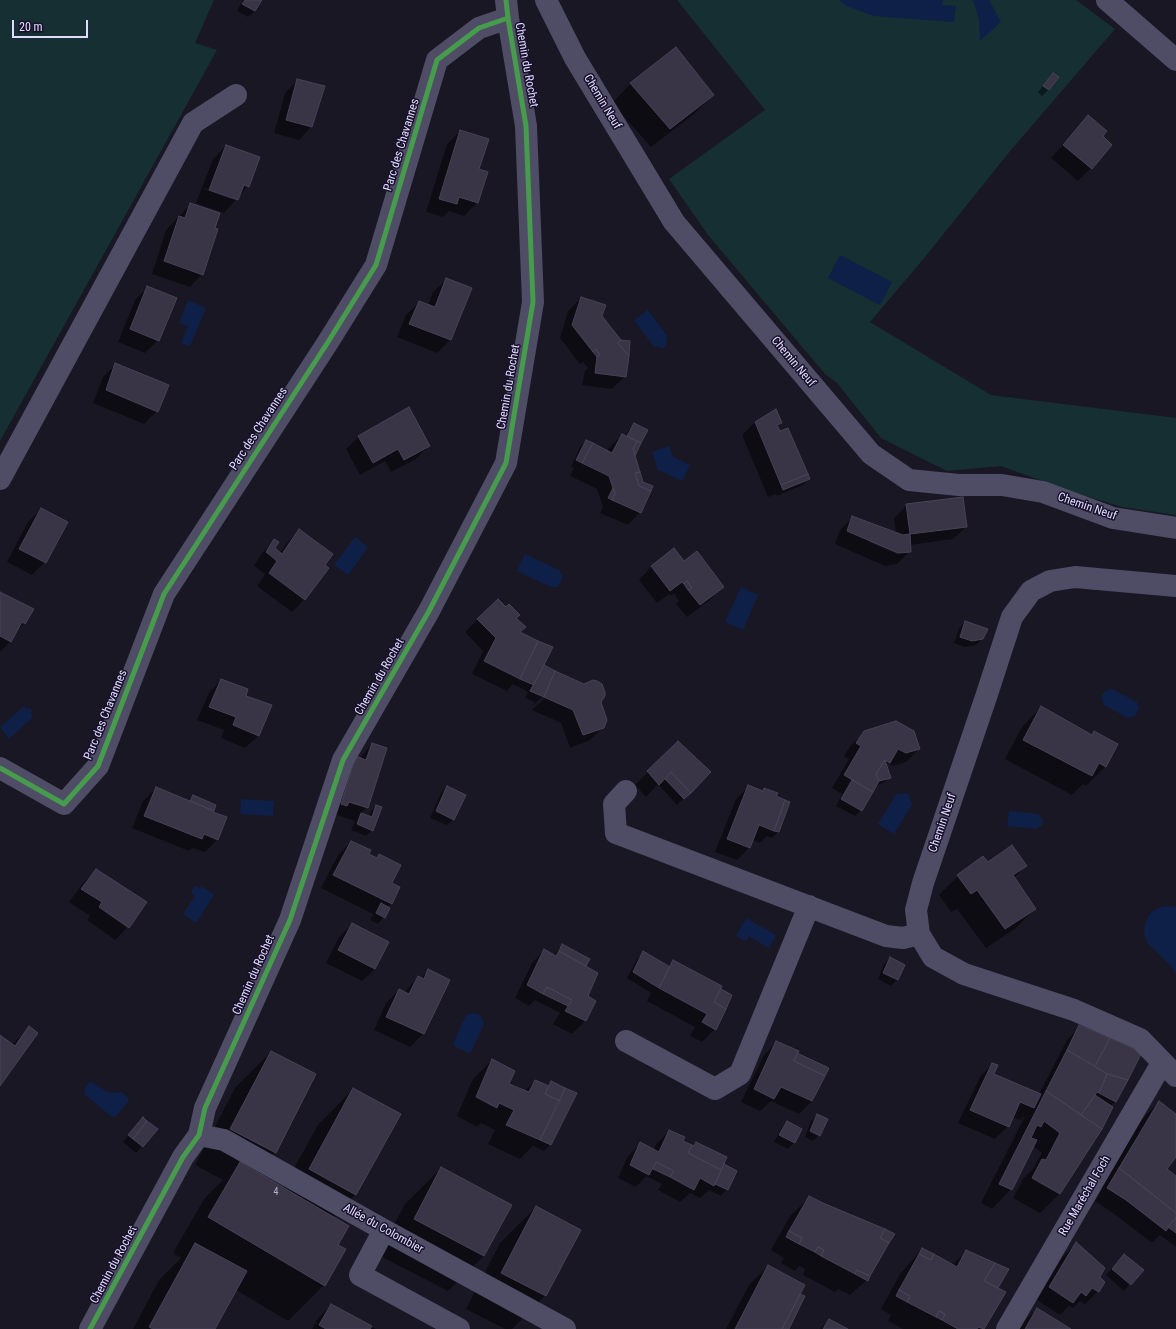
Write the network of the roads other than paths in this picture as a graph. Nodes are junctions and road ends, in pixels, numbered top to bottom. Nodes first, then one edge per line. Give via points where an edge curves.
1 (546, 0) edge
2 (1107, 0) edge
3 (507, 9) edge
4 (1176, 60) edge
5 (236, 95) dead end
6 (0, 479) edge
7 (1176, 528) edge
8 (1176, 586) edge
9 (0, 768) edge
10 (626, 791) dead end
11 (809, 906) junction
12 (919, 934) junction
13 (626, 1041) dead end
14 (1169, 1069) edge
15 (199, 1135) junction
16 (384, 1230) junction
17 (90, 1329) edge
18 (458, 1329) edge
19 (565, 1329) edge
20 (1008, 1329) edge

1 - 7 street, Chemin Neuf via 575,58 674,222 871,454 909,480 959,486 1002,485 1043,492 1113,518
2 - 4 street
3 - 9 street, Parc des Chavannes via 437,60 376,264 164,594 98,766 64,804
3 - 15 street, Chemin du Rochet via 526,126 533,302 506,463 429,611 343,760 290,920 205,1108
5 - 6 street via 193,123
8 - 12 street, Chemin Neuf via 1075,577 1050,581 1032,592 1012,617 923,883 916,910
10 - 11 street via 614,804 616,833
11 - 12 street via 886,936 903,938
11 - 13 street via 740,1074 715,1089
12 - 14 street, Chemin Neuf via 933,957 964,974 1074,1010 1140,1039
14 - 20 street, Rue Maréchal Foch
15 - 16 street, Allée du Colombier via 224,1140
15 - 17 street, Chemin du Rochet via 183,1157
16 - 18 street via 360,1275
16 - 19 street, Allée du Colombier

